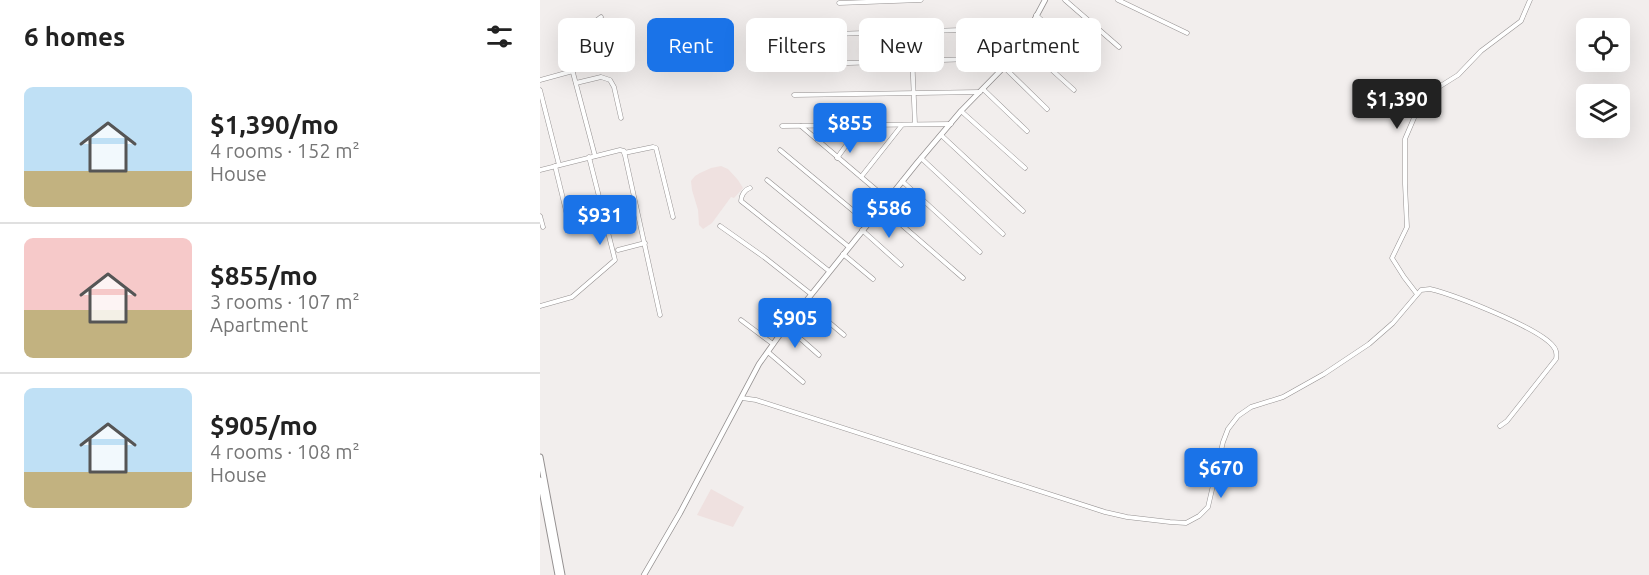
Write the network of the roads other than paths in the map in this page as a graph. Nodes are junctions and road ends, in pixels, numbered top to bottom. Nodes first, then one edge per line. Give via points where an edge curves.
1 (921, 0) edge
2 (1045, 0) edge
3 (1065, 0) edge
4 (1118, 0) edge
5 (1530, 0) edge
6 (839, 3) dead end
7 (1036, 15) junction
8 (1035, 18) edge
9 (1039, 18) edge
10 (1186, 33) dead end
11 (1119, 47) dead end
12 (569, 72) edge
13 (573, 72) edge
14 (912, 72) edge
15 (999, 72) edge
16 (1009, 72) edge
17 (1054, 72) edge
18 (540, 80) edge
19 (576, 83) junction
20 (540, 90) edge
21 (981, 90) junction
22 (1074, 90) dead end
23 (913, 93) junction
24 (794, 96) dead end
25 (1047, 109) dead end
26 (961, 111) junction
27 (621, 118) dead end
28 (951, 123) junction
29 (903, 124) junction
30 (915, 124) junction
31 (861, 125) junction
32 (782, 126) dead end
33 (800, 126) junction
34 (1027, 131) dead end
35 (941, 135) junction
36 (780, 150) dead end
37 (624, 153) junction
38 (595, 156) junction
39 (589, 157) junction
40 (837, 158) junction
41 (921, 158) junction
42 (557, 165) junction
43 (1025, 168) dead end
44 (540, 170) edge
45 (861, 177) junction
46 (767, 180) dead end
47 (902, 181) junction
48 (750, 188) dead end
49 (887, 199) junction
50 (881, 207) junction
51 (1023, 211) dead end
52 (567, 215) dead end
53 (540, 216) edge
54 (673, 217) dead end
55 (868, 223) junction
56 (720, 226) dead end
57 (543, 227) dead end
58 (862, 230) junction
59 (1003, 234) dead end
60 (645, 243) junction
61 (849, 247) junction
62 (618, 250) dead end
63 (980, 252) dead end
64 (843, 254) junction
65 (901, 265) dead end
66 (829, 271) junction
67 (963, 278) dead end
68 (873, 279) dead end
69 (811, 294) junction
70 (1418, 294) junction
71 (805, 302) junction
72 (540, 306) edge
73 (660, 315) dead end
74 (741, 320) dead end
75 (786, 326) junction
76 (844, 335) dead end
77 (773, 345) junction
78 (768, 352) junction
79 (819, 356) dead end
80 (803, 382) dead end
81 (741, 398) junction
82 (1500, 426) dead end
83 (540, 457) edge
84 (540, 480) edge
85 (560, 575) edge
86 (644, 575) edge

1 - 6 street
2 - 7 street
3 - 11 street
4 - 10 street
5 - 70 street via 1521,21 1481,51 1458,75 1424,97 1405,140 1407,227 1392,258
7 - 8 street
7 - 9 street
12 - 18 street
13 - 19 street
14 - 23 street
15 - 21 street
16 - 25 street
17 - 22 street
19 - 27 street via 601,77 610,80
19 - 38 street
20 - 42 street
21 - 23 street
21 - 26 street
21 - 34 street
23 - 24 street
23 - 30 street
26 - 28 street
26 - 43 street
28 - 30 street
28 - 35 street
29 - 30 street
29 - 31 street
29 - 45 street
31 - 33 street
31 - 40 street
32 - 33 street
33 - 40 street
35 - 41 street
35 - 51 street
36 - 55 street
37 - 38 street via 621,150
37 - 54 street via 656,148
37 - 60 street
38 - 39 street
39 - 42 street
39 - 72 street via 615,260 570,298
40 - 45 street
41 - 47 street
41 - 59 street
42 - 44 street
42 - 52 street
45 - 49 street
46 - 61 street
47 - 49 street
47 - 63 street
48 - 66 street via 741,201
49 - 50 street
50 - 55 street
50 - 67 street
53 - 57 street
55 - 58 street
56 - 69 street
58 - 61 street
58 - 65 street
60 - 62 street
60 - 73 street
61 - 64 street
64 - 66 street
64 - 68 street
66 - 69 street
69 - 71 street
70 - 81 street via 1377,337 1324,374 1238,416 1222,442 1208,507 1186,523 1105,512
70 - 82 street via 1430,289 1484,308 1532,330 1554,346 1556,359
71 - 75 street
71 - 76 street
74 - 77 street
75 - 77 street
75 - 79 street
77 - 78 street
78 - 80 street
78 - 81 street
81 - 86 street
83 - 85 main road
84 - 85 main road

